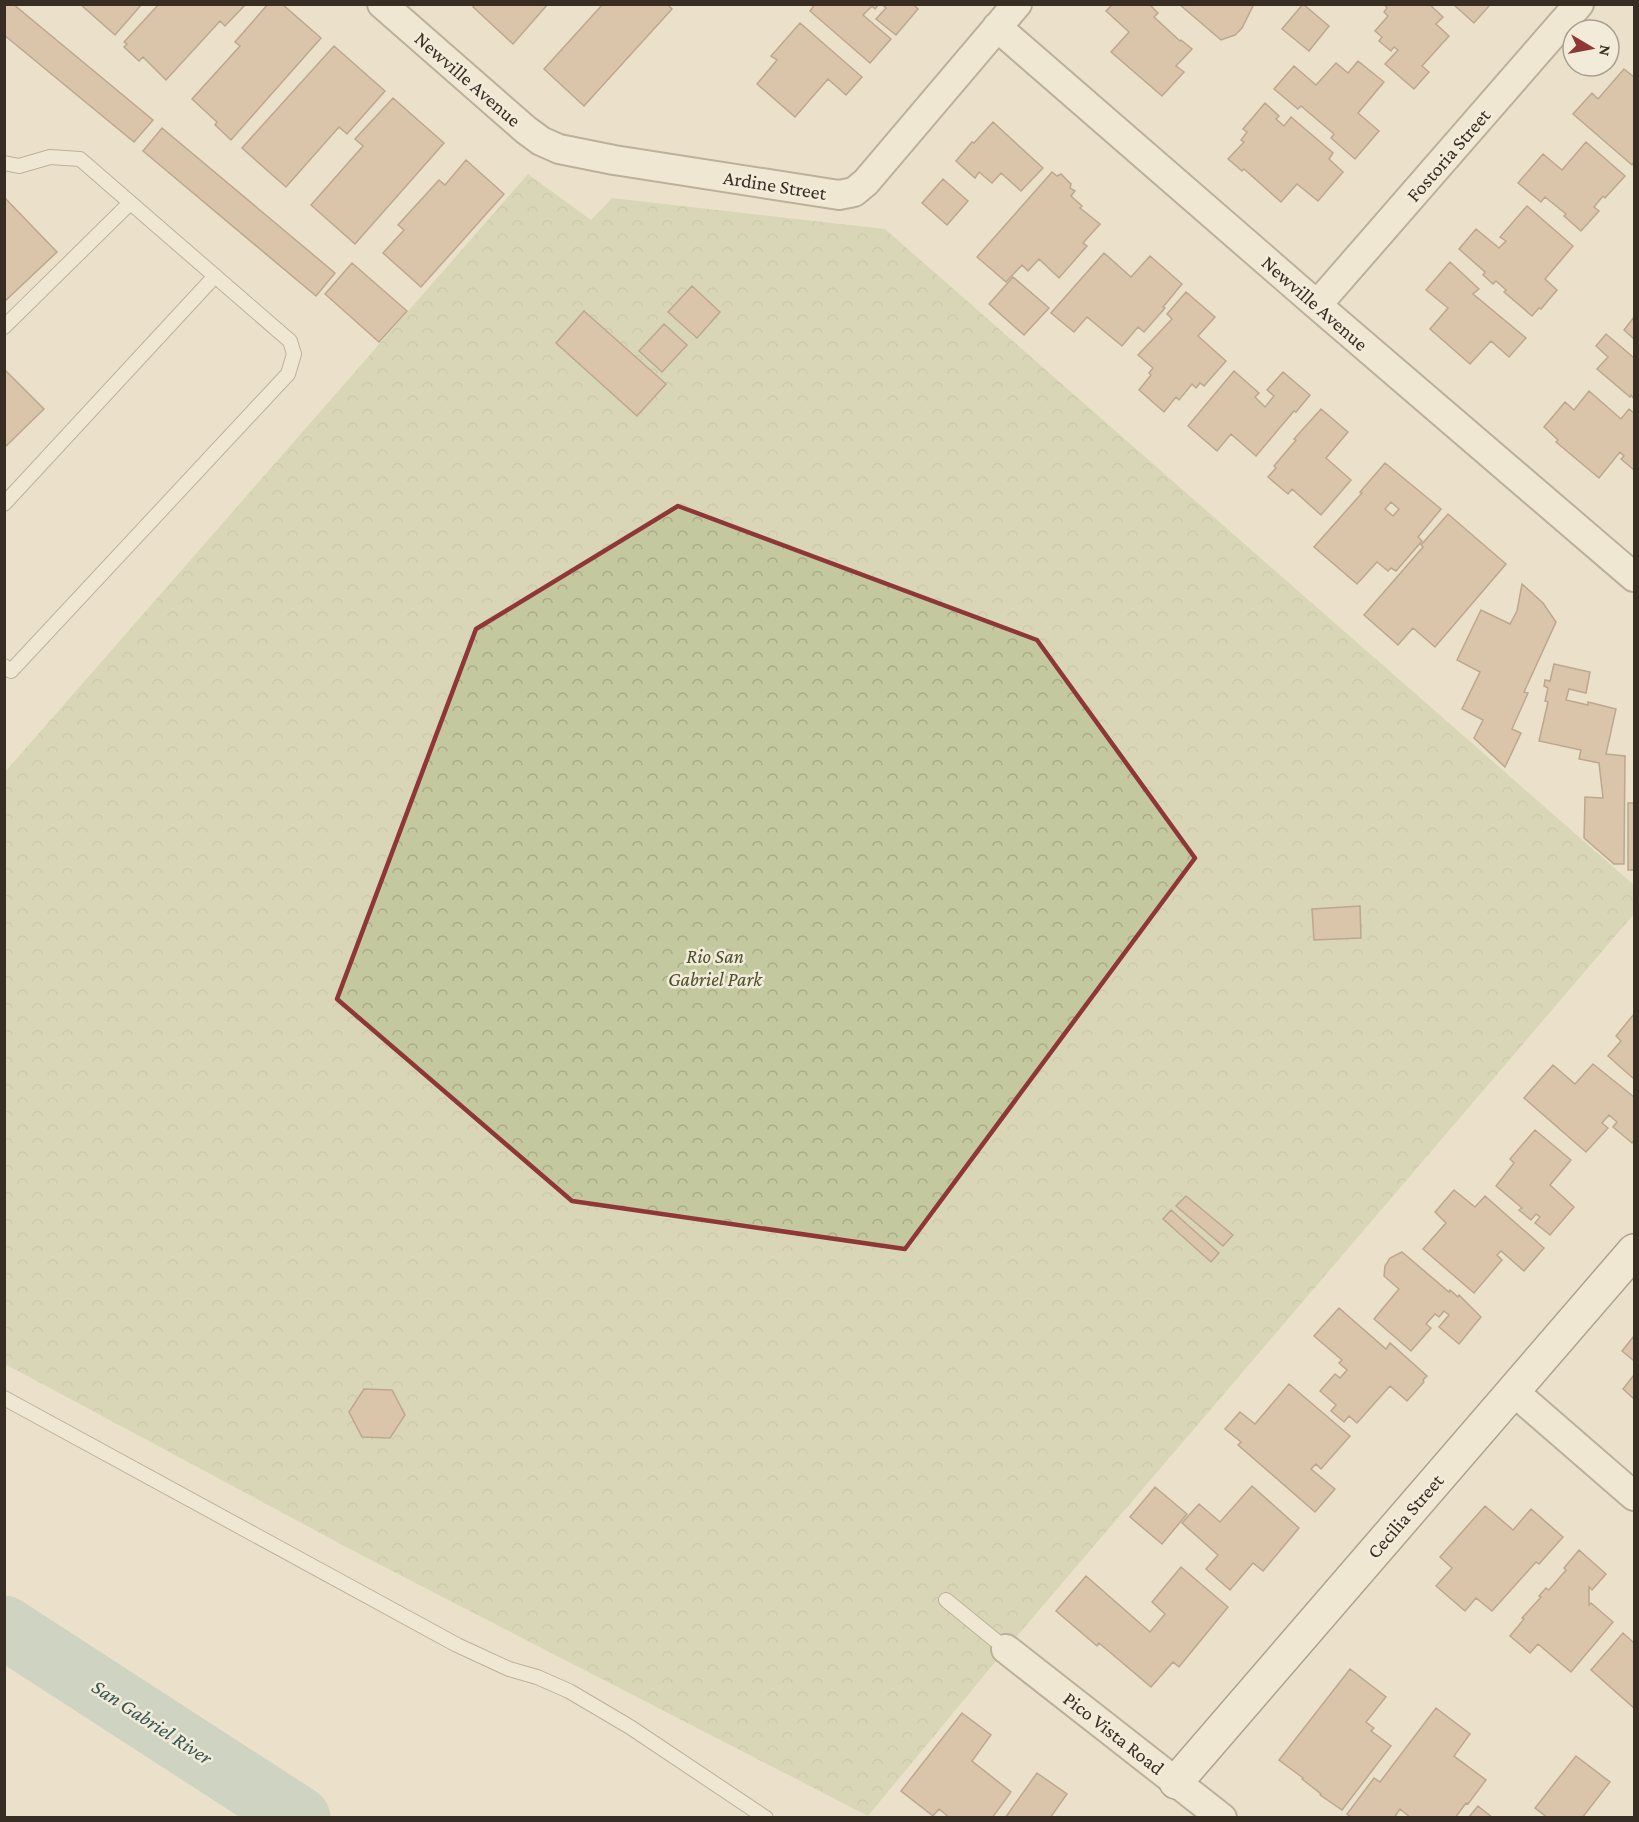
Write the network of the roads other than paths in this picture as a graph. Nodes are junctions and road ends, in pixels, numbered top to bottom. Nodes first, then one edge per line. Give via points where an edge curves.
1 (381, 4) edge
2 (1017, 4) edge
3 (1579, 4) edge
4 (997, 27) junction
5 (526, 130) joint
6 (4, 163) edge
7 (130, 202) junction
8 (215, 276) junction
9 (1317, 306) junction
10 (4, 327) edge
11 (4, 504) edge
12 (1635, 577) edge
13 (8, 669) edge
14 (1635, 1251) edge
15 (1513, 1391) junction
16 (4, 1398) edge
17 (1635, 1496) edge
18 (946, 1600) dead end
19 (1006, 1649) joint
20 (1176, 1782) junction
21 (766, 1818) edge
22 (1222, 1818) edge

1 - 5 street, Newville Avenue
2 - 4 street, Ardine Street
3 - 9 street, Fostoria Street
4 - 5 street, Ardine Street via 866,182 847,195 559,149
4 - 9 street, Newville Avenue
6 - 7 lane via 19,166 50,157 80,159
7 - 8 lane
7 - 10 lane
8 - 11 lane
8 - 13 lane via 290,341 294,354 288,374
9 - 12 street, Newville Avenue
14 - 15 street, Cecilia Street
15 - 17 street
15 - 20 street, Cecilia Street
16 - 21 lane via 457,1645 509,1670 569,1691
18 - 19 lane
19 - 20 street, Pico Vista Road
20 - 22 street, Pico Vista Road

